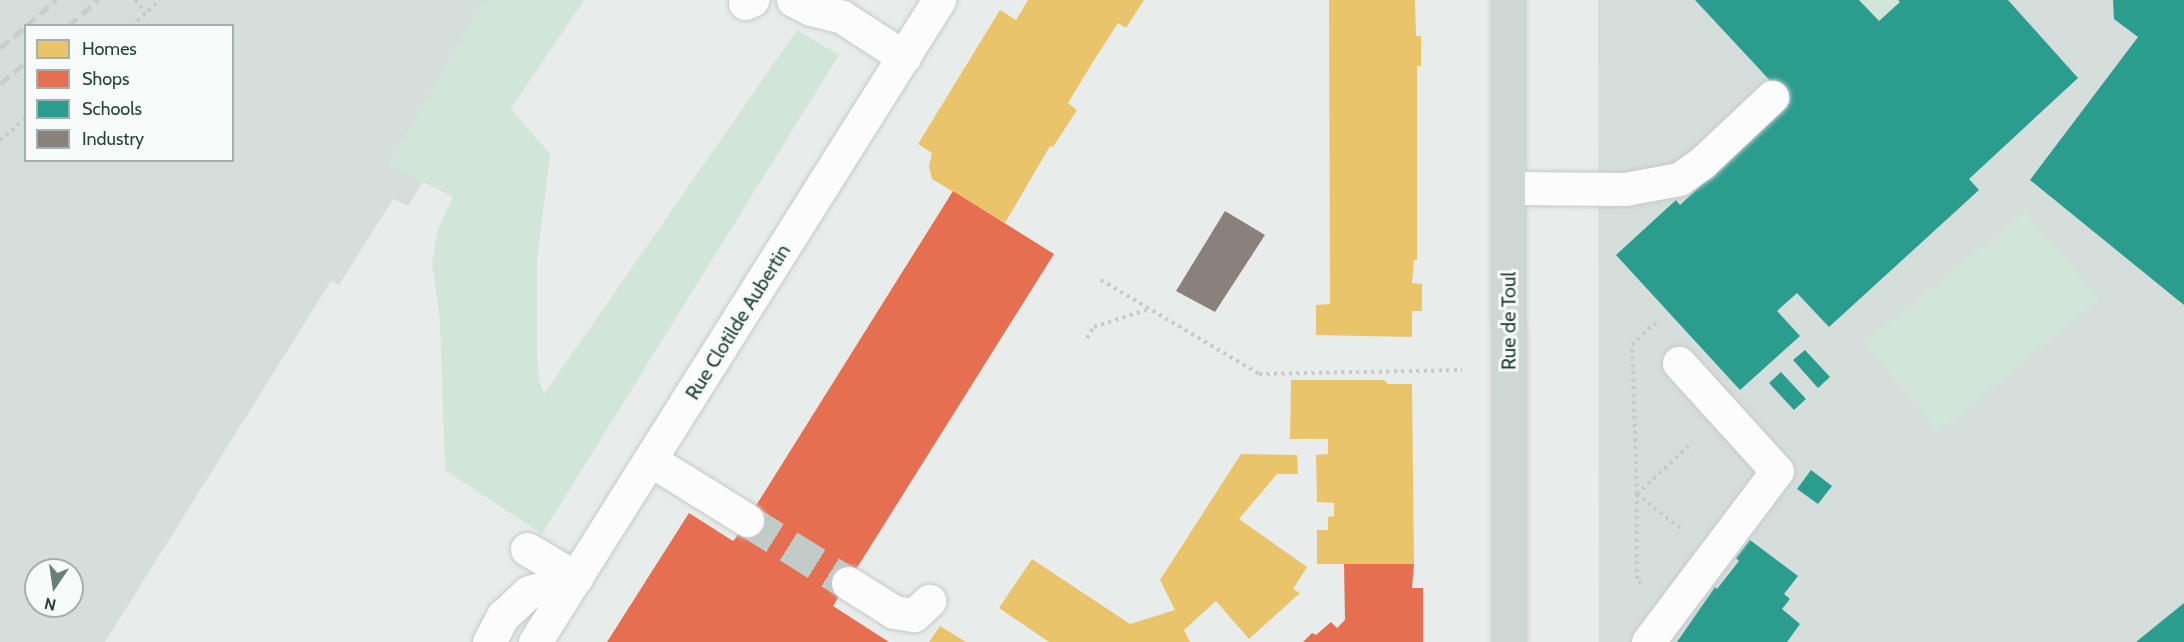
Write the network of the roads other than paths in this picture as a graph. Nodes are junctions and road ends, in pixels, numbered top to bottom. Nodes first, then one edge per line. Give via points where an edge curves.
1 (793, 0) edge
2 (939, 0) edge
3 (1508, 0) edge
4 (837, 9) edge
5 (904, 57) junction
6 (1772, 97) dead end
7 (1509, 188) junction
8 (1679, 363) road end
9 (652, 460) junction
10 (747, 520) tunnel mouth
11 (527, 549) dead end
12 (576, 578) junction
13 (848, 583) tunnel mouth
14 (929, 601) dead end
15 (489, 642) edge
16 (535, 642) edge
17 (1509, 642) edge
18 (1648, 642) edge

1 - 4 street via 811,9
2 - 5 street, Rue Clotilde Aubertin
3 - 7 main road, Rue de Toul
4 - 5 street
5 - 9 street, Rue Clotilde Aubertin
6 - 7 street via 1703,162 1679,179 1625,189
7 - 17 main road, Rue de Toul
8 - 18 street via 1777,471
9 - 10 street
9 - 12 street, Rue Clotilde Aubertin
11 - 12 street
12 - 15 street via 529,592 503,616
12 - 16 street, Rue Clotilde Aubertin
13 - 14 street via 894,612 914,615

